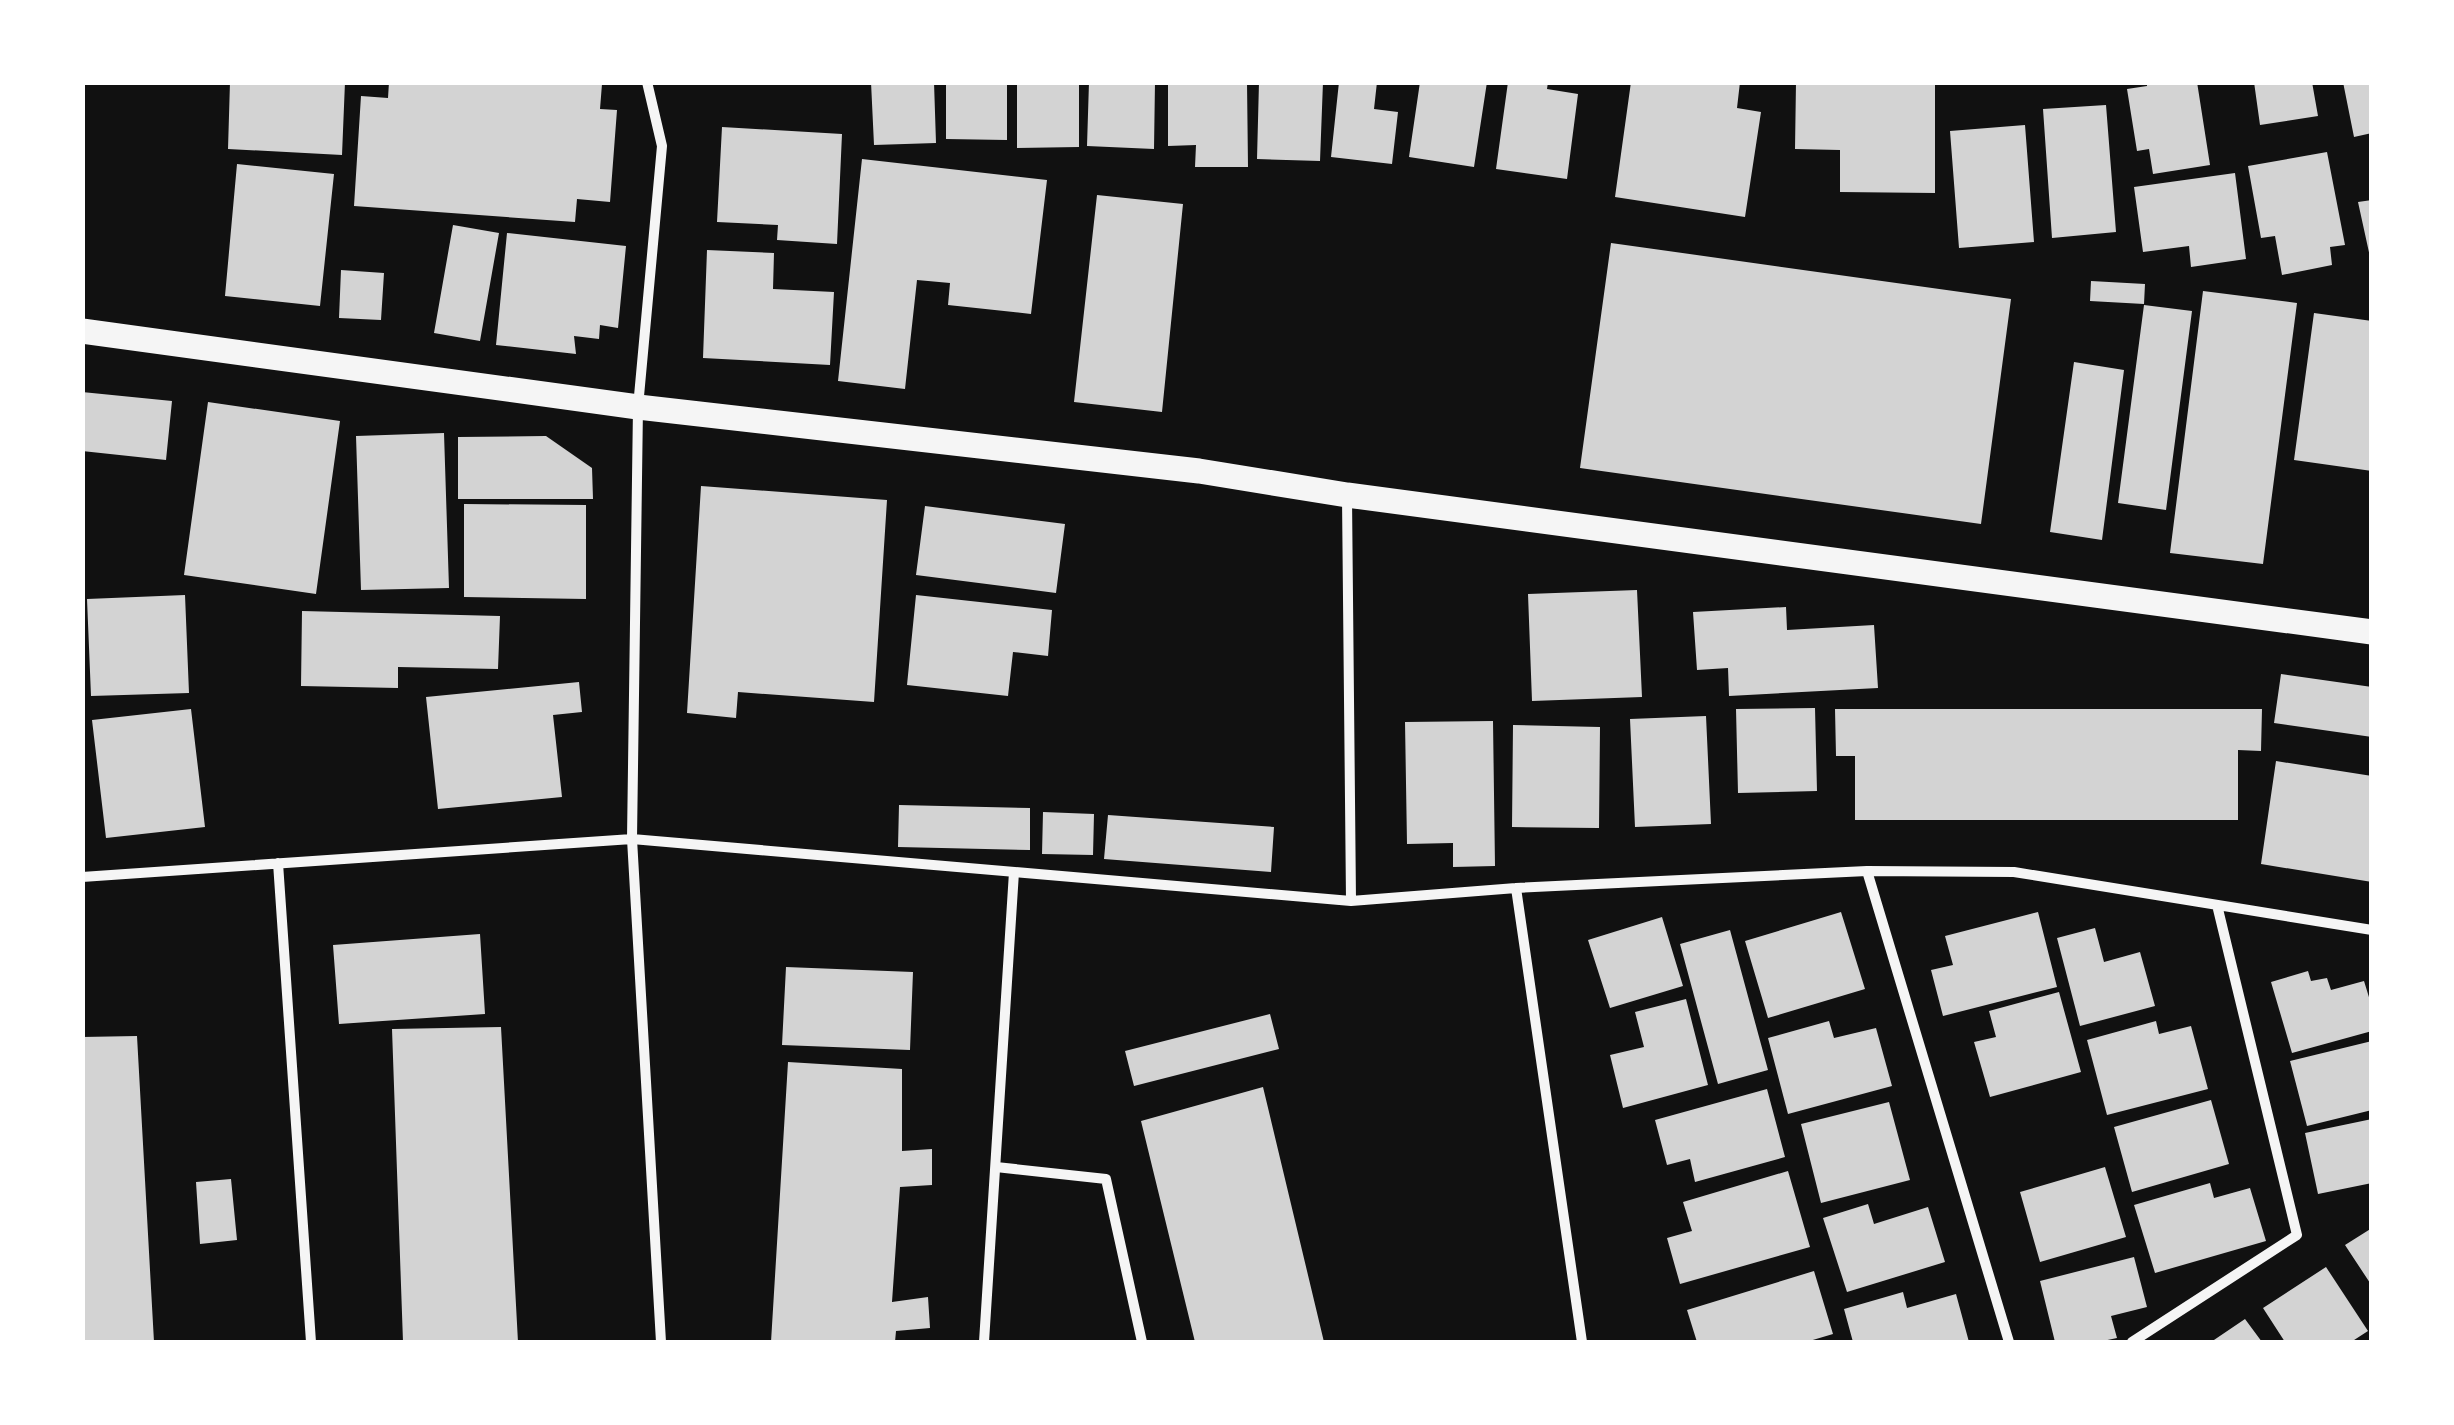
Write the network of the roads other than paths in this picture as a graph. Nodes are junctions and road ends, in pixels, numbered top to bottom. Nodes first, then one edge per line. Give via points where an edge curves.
1 (647, 82) edge
2 (82, 332) edge
3 (638, 407) junction
4 (1347, 495) junction
5 (2372, 632) edge
6 (632, 839) junction
7 (278, 863) junction
8 (1867, 870) junction
9 (1014, 872) junction
10 (82, 877) edge
11 (1516, 888) junction
12 (1350, 901) junction
13 (2217, 904) junction
14 (2372, 930) edge
15 (996, 1167) junction
16 (311, 1342) edge
17 (662, 1342) edge
18 (984, 1342) edge
19 (1142, 1342) edge
20 (1582, 1342) edge
21 (2010, 1342) edge
22 (2132, 1342) edge

1 - 3 street via 662,146
2 - 3 main road
3 - 4 main road via 1199,471
3 - 6 street
4 - 5 main road
4 - 12 street
6 - 7 street
6 - 9 street
6 - 17 street
7 - 10 street
7 - 16 street
8 - 11 street
8 - 13 street via 2014,872
8 - 21 street
9 - 12 street
9 - 15 street
11 - 12 street
11 - 20 street
13 - 14 street
13 - 22 street via 2297,1236
15 - 18 street
15 - 19 street via 1106,1179

